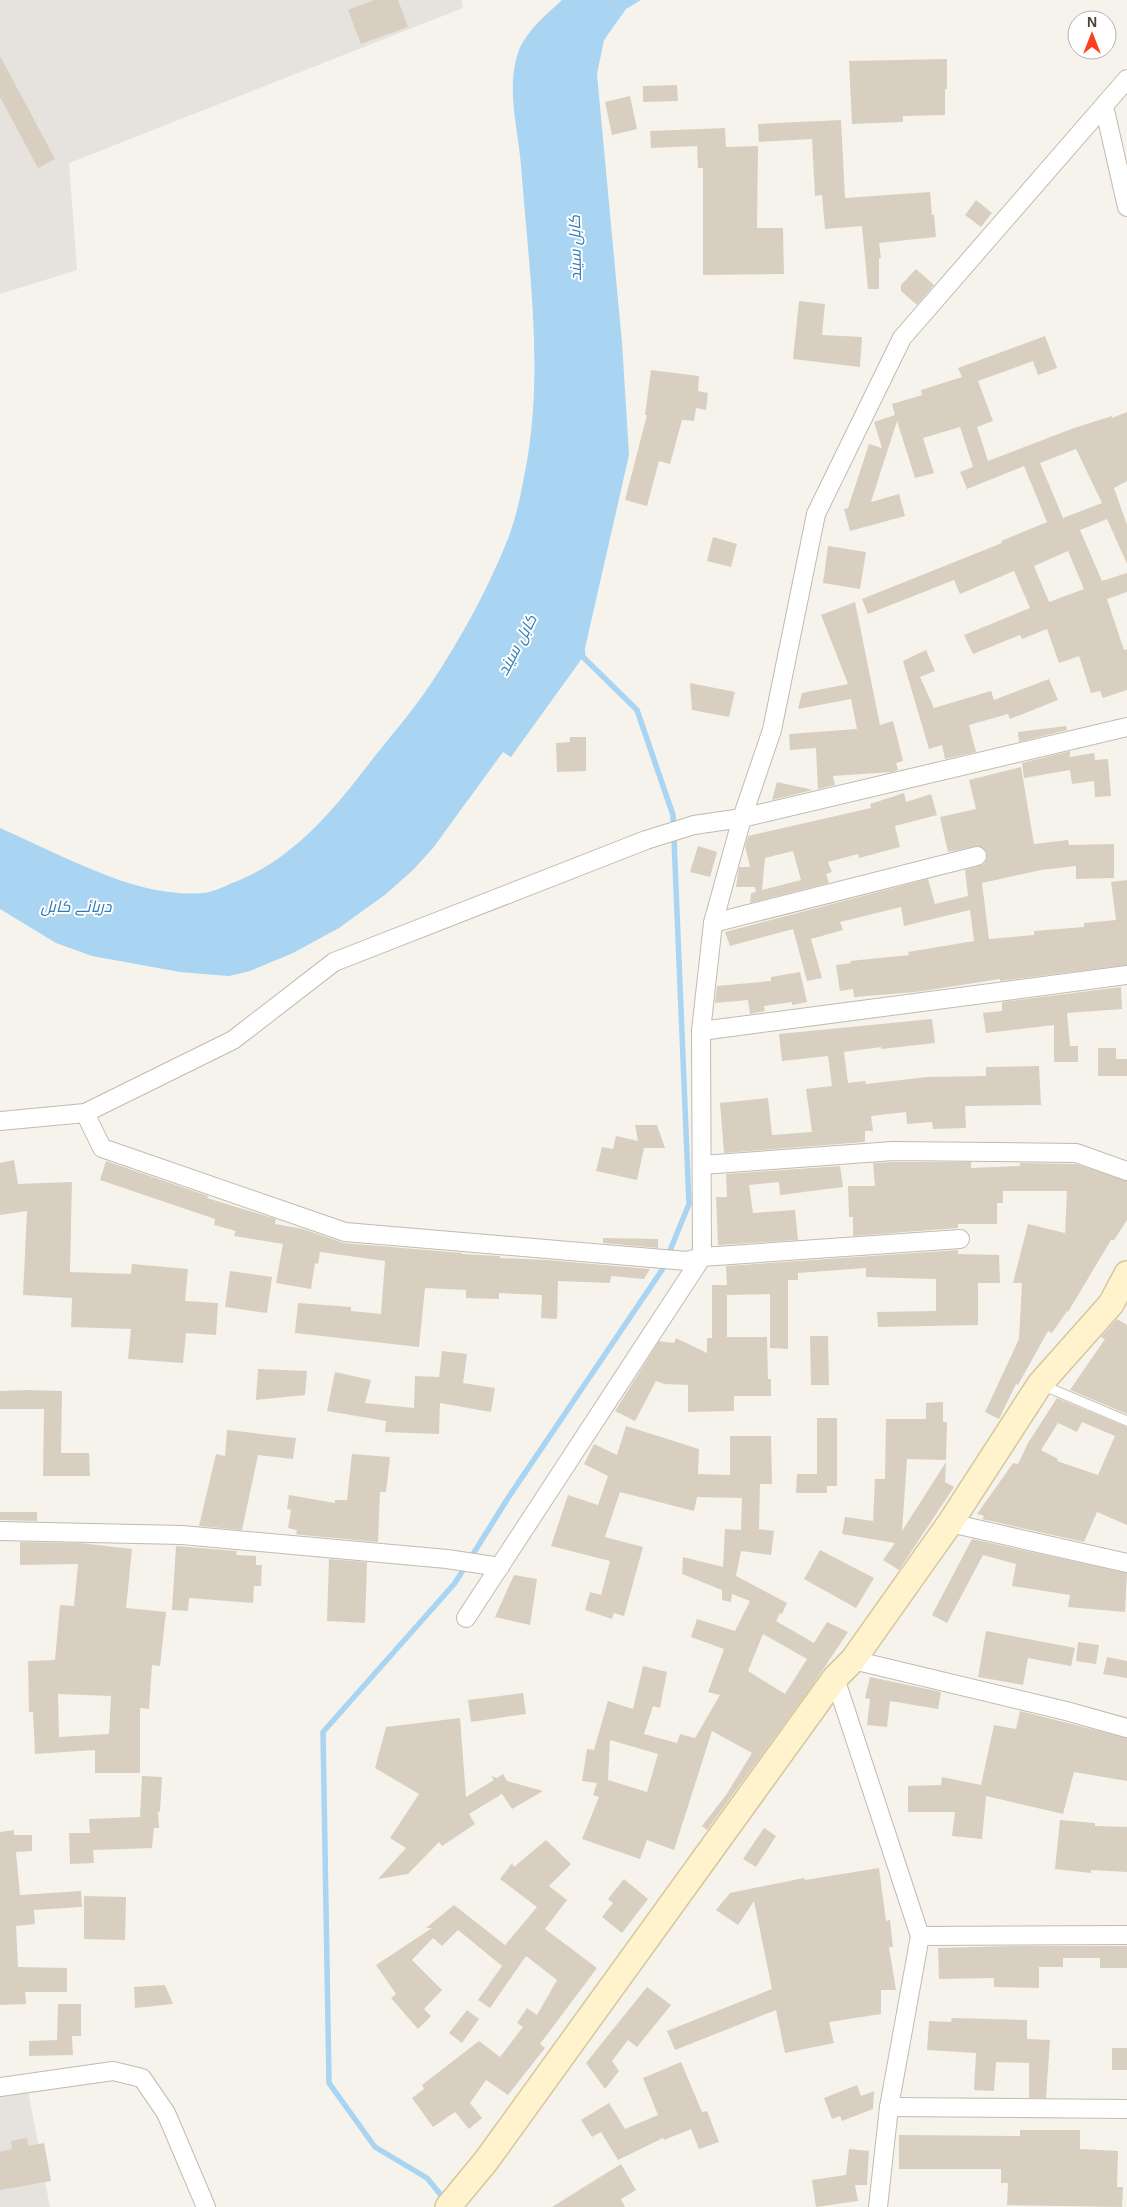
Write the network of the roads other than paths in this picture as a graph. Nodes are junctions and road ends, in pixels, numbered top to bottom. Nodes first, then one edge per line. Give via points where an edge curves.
1 (1127, 79) edge
2 (1104, 106) junction
3 (1127, 207) edge
4 (1127, 727) edge
5 (742, 818) junction
6 (977, 856) dead end
7 (713, 923) junction
8 (1127, 975) edge
9 (701, 1031) junction
10 (85, 1113) junction
11 (0, 1121) edge
12 (702, 1165) junction
13 (1127, 1171) edge
14 (960, 1239) dead end
15 (695, 1259) junction
16 (1127, 1274) edge
17 (1119, 1306) edge
18 (1040, 1384) junction
19 (1127, 1420) edge
20 (950, 1523) junction
21 (0, 1531) edge
22 (1127, 1563) edge
23 (500, 1567) junction
24 (466, 1618) dead end
25 (853, 1660) junction
26 (835, 1678) junction
27 (1127, 1728) edge
28 (1127, 1935) edge
29 (920, 1936) junction
30 (0, 2087) edge
31 (888, 2107) junction
32 (1127, 2109) edge
33 (206, 2207) edge
34 (448, 2207) edge
35 (878, 2207) edge

1 - 2 street
2 - 3 street
2 - 5 street via 902,338 816,514 772,730
4 - 5 street
5 - 7 street
5 - 10 street via 694,825 646,840 334,962 233,1040
6 - 7 street
7 - 9 street
8 - 9 street
9 - 12 street
10 - 11 street
10 - 15 street via 102,1148 345,1232 661,1259
12 - 13 street via 893,1151 1076,1153
12 - 15 street
14 - 15 street
15 - 23 street
16 - 17 street
17 - 18 street
18 - 19 lane
18 - 20 street
20 - 22 street
20 - 25 street
21 - 23 street via 182,1535 447,1559
23 - 24 street
25 - 26 street
25 - 27 street
26 - 29 street
26 - 34 street via 486,2161
28 - 29 street
29 - 31 street
30 - 33 street via 113,2071 142,2078 166,2113
31 - 32 street
31 - 35 street

